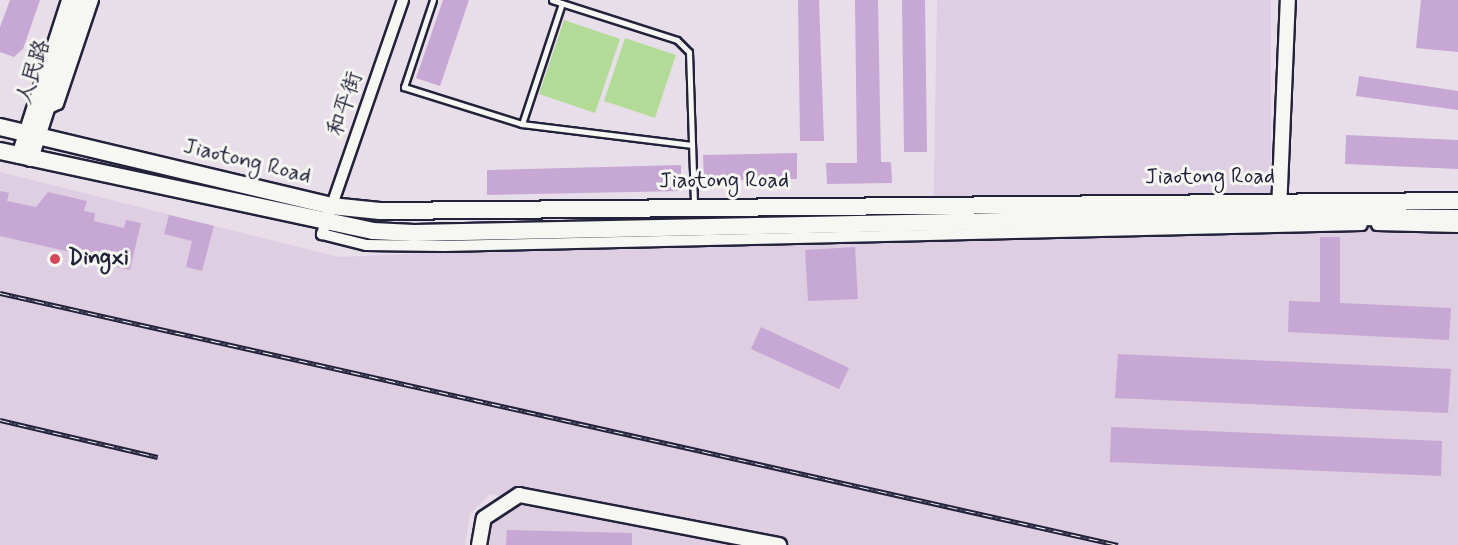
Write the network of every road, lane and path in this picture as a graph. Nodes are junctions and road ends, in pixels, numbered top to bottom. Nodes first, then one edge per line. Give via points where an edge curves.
1 (69, 0) edge
2 (81, 0) edge
3 (93, 0) edge
4 (403, 0) edge
5 (433, 0) edge
6 (552, 0) edge
7 (1288, 0) edge
8 (562, 3) junction
9 (45, 110) junction
10 (522, 124) junction
11 (0, 128) edge
12 (31, 134) junction
13 (692, 145) junction
14 (0, 151) edge
15 (24, 157) junction
16 (1458, 201) edge
17 (694, 205) junction
18 (1279, 208) junction
19 (1458, 218) edge
20 (327, 220) junction
21 (1458, 227) edge
22 (479, 545) edge
23 (779, 545) edge

1 - 12 main road, 人民路
2 - 9 main road, 人民路
3 - 9 street via 58,104
4 - 20 street, 和平街
5 - 10 lane via 404,87
6 - 8 lane
7 - 18 street
8 - 10 lane
8 - 13 lane via 677,40 689,52
9 - 12 main road, 人民路
10 - 13 lane
11 - 12 main road, Jiaotong Road
12 - 15 main road, 人民路
12 - 20 main road, Jiaotong Road
13 - 17 lane
14 - 15 main road, Jiaotong Road
15 - 20 main road, Jiaotong Road via 252,201
16 - 18 main road, Jiaotong Road
17 - 18 main road, Jiaotong Road
17 - 20 main road, Jiaotong Road via 425,212
18 - 19 main road, Jiaotong Road
18 - 20 main road, Jiaotong Road via 513,233 373,231
20 - 21 street via 366,245 444,246
22 - 23 street via 484,518 519,495

